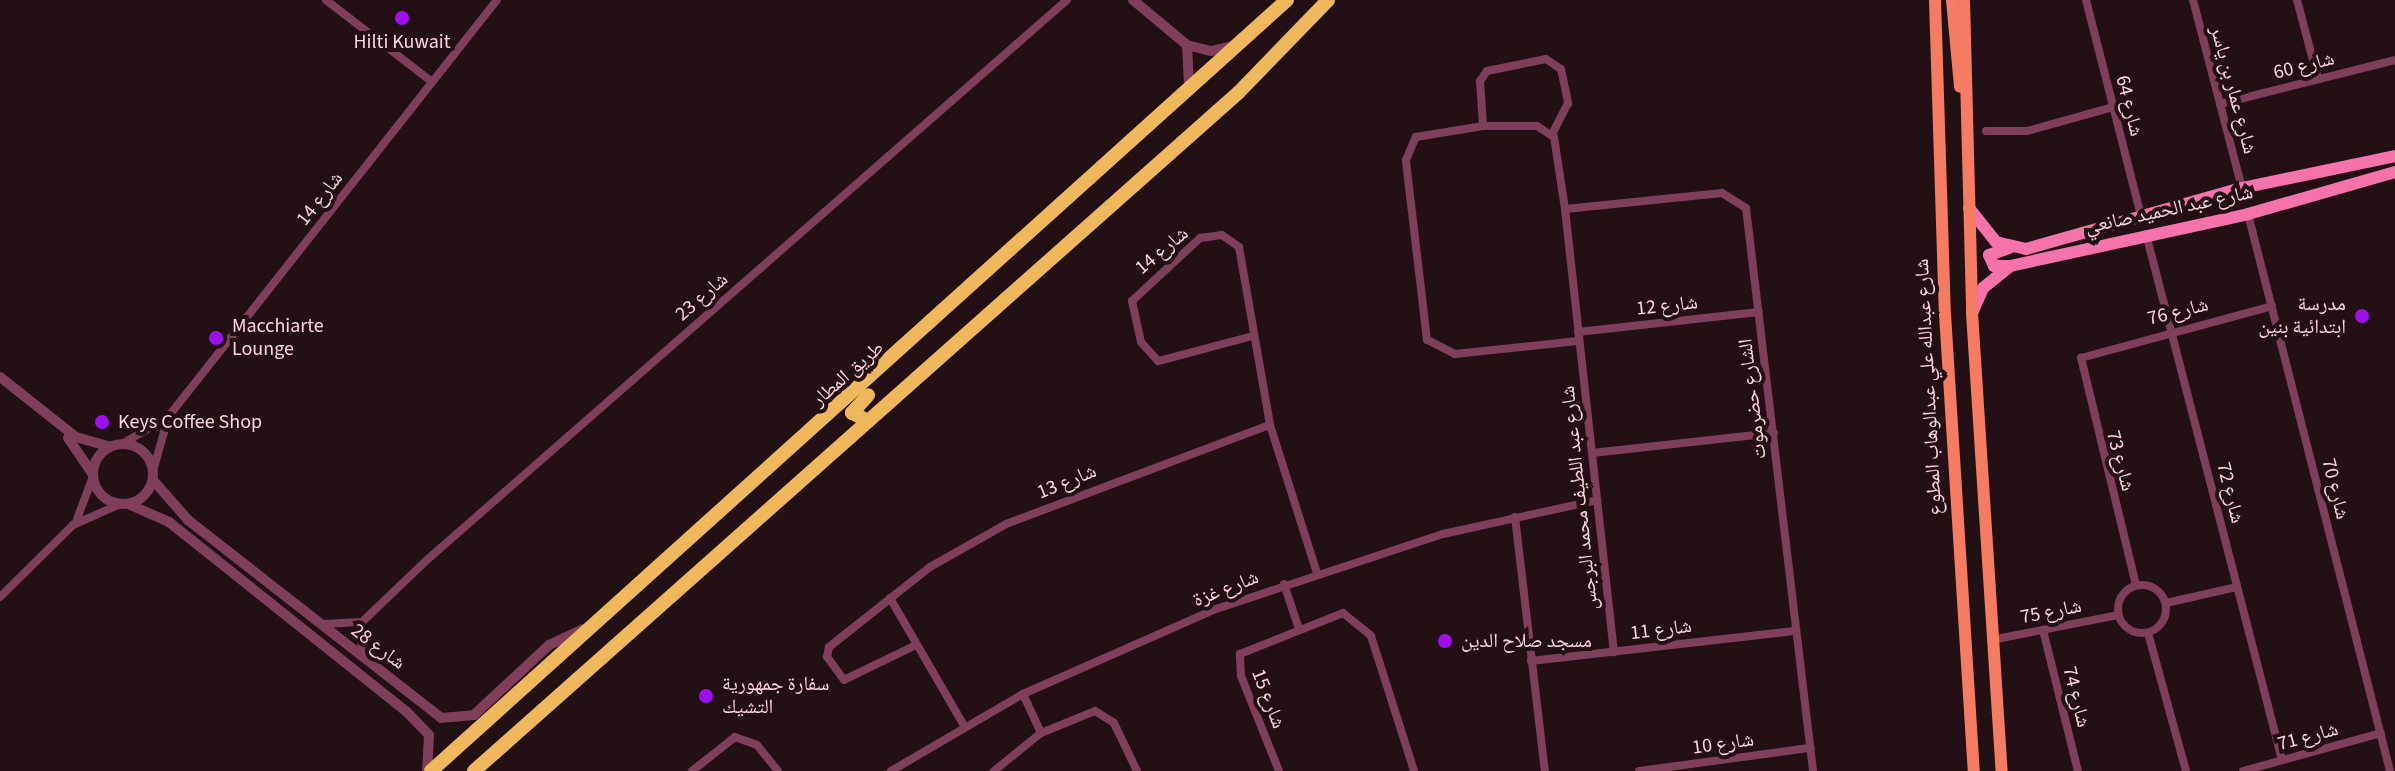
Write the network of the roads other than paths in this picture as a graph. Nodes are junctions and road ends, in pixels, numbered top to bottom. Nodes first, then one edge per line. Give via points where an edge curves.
1 (326, 0) edge
2 (497, 0) edge
3 (1067, 0) edge
4 (1133, 0) edge
5 (1287, 0) edge
6 (1328, 0) edge
7 (1935, 0) edge
8 (1952, 0) edge
9 (1964, 0) edge
10 (2086, 0) edge
11 (2193, 0) edge
12 (2297, 0) edge
13 (1243, 43) junction
14 (1187, 45) junction
15 (2395, 60) edge
16 (2318, 79) junction
17 (432, 82) junction
18 (1187, 96) junction
19 (2220, 104) junction
20 (1966, 105) junction
21 (2113, 107) junction
22 (1483, 126) junction
23 (1986, 131) dead end
24 (1552, 134) junction
25 (2395, 156) edge
26 (2395, 172) edge
27 (2286, 177) junction
28 (2242, 188) junction
29 (2194, 200) junction
30 (2292, 202) junction
31 (1968, 207) junction
32 (1565, 209) junction
33 (2248, 214) junction
34 (2142, 220) junction
35 (2202, 225) junction
36 (2146, 234) junction
37 (2009, 248) junction
38 (2010, 266) junction
39 (964, 298) junction
40 (2272, 306) junction
41 (1759, 312) junction
42 (1972, 313) junction
43 (2172, 329) junction
44 (1578, 336) junction
45 (1249, 337) junction
46 (2091, 350) joint
47 (0, 377) edge
48 (0, 385) edge
49 (168, 417) junction
50 (868, 421) junction
51 (1270, 425) junction
52 (1774, 433) junction
53 (122, 444) junction
54 (110, 447) junction
55 (1592, 453) junction
56 (153, 475) junction
57 (92, 477) junction
58 (1597, 500) junction
59 (123, 504) junction
60 (1515, 517) junction
61 (73, 525) junction
62 (1317, 573) junction
63 (1284, 584) junction
64 (2136, 585) junction
65 (2237, 587) junction
66 (0, 597) edge
67 (890, 598) junction
68 (2166, 603) junction
69 (2118, 615) junction
70 (362, 622) junction
71 (317, 623) junction
72 (596, 623) junction
73 (1298, 626) junction
74 (2043, 630) junction
75 (1795, 631) junction
76 (2148, 633) junction
77 (1991, 640) junction
78 (916, 645) junction
79 (1614, 652) junction
80 (364, 660) junction
81 (1531, 661) junction
82 (1023, 694) junction
83 (963, 724) junction
84 (1041, 733) junction
85 (2381, 733) junction
86 (1810, 748) junction
87 (2282, 760) junction
88 (429, 771) edge
89 (474, 771) edge
90 (692, 771) edge
91 (778, 771) edge
92 (891, 771) edge
93 (994, 771) edge
94 (1137, 771) edge
95 (1279, 771) edge
96 (1414, 771) edge
97 (1545, 771) edge
98 (1639, 771) edge
99 (1813, 771) edge
100 (1974, 771) edge
101 (2002, 771) edge
102 (2078, 771) edge
103 (2186, 771) edge
104 (2243, 771) edge
105 (2390, 771) edge

1 - 17 street
2 - 17 street, شارع 14
3 - 70 street, شارع 23
4 - 14 street
5 - 13 highway, طريق المطار
6 - 50 highway via 1239,92
7 - 100 main road, شارع عبدالله علي عبدالوهاب المطوع via 1945,314
8 - 20 main road
9 - 20 main road
10 - 21 street, شارع 64
11 - 19 street, شارع عمار بن ياسر
12 - 16 street
13 - 14 street via 1211,51
13 - 18 highway, طريق المطار
14 - 18 street via 1193,72
15 - 16 street, شارع 60
16 - 19 street, شارع 60
17 - 49 street, شارع 14
18 - 39 highway, طريق المطار
19 - 28 street, شارع عمار بن ياسر
20 - 31 main road
21 - 23 street via 2027,131
21 - 34 street, شارع 64
22 - 24 street
22 - 24 street via 1480,81 1487,71 1546,59 1561,69 1567,94 1562,124
22 - 44 street via 1420,136 1407,150 1427,340 1455,354
24 - 32 street, شارع عبد اللطيف محمد البرجس
25 - 27 main road, شارع عبد الحميد صانعي
26 - 30 main road, شارع عبد الحميد صانعي
27 - 28 main road, شارع عبد الحميد صانعي
27 - 30 main road via 2299,187
28 - 29 main road, شارع عبد الحميد صانعي
29 - 34 main road, شارع عبد الحميد صانعي
29 - 35 main road via 2188,215
30 - 33 main road, شارع عبد الحميد صانعي
31 - 37 main road via 1980,227
31 - 42 main road
32 - 41 street, الشارع حضرموت via 1736,198 1748,214
32 - 44 street, شارع عبد اللطيف محمد البرجس
33 - 35 main road, شارع عبد الحميد صانعي
33 - 40 street, شارع 70
34 - 37 main road, شارع عبد الحميد صانعي
35 - 36 main road, شارع عبد الحميد صانعي
36 - 38 main road, شارع عبد الحميد صانعي
36 - 43 street, شارع 72
37 - 38 main road via 1989,255 1994,266
38 - 42 main road via 1989,281
39 - 50 highway via 853,409 855,420
39 - 72 highway, طريق المطار
40 - 43 street, شارع 76
40 - 85 street, شارع 70
41 - 44 street, شارع 12
41 - 52 street, الشارع حضرموت
42 - 77 main road
43 - 46 street, شارع 76
43 - 65 street, شارع 72
44 - 55 street, شارع عبد اللطيف محمد البرجس
45 - 45 street, شارع 14 via 1239,247 1222,235 1200,238 1132,301 1141,342 1158,361
45 - 51 street, شارع 14
46 - 64 street, شارع 73 via 2081,358 2081,374
47 - 54 street via 76,437
48 - 57 street via 78,447
49 - 53 street, شارع 14
49 - 56 street, شارع 14
50 - 89 highway
51 - 62 street, شارع 14
51 - 67 street, شارع 13 via 1006,524
52 - 55 street
52 - 75 street, الشارع حضرموت
53 - 54 street
53 - 56 street via 146,454
54 - 57 street
55 - 58 street, شارع عبد اللطيف محمد البرجس
56 - 59 street
56 - 71 street, شارع 28 via 188,520
57 - 59 street via 104,499
57 - 61 street
58 - 60 street, شارع غزة
58 - 79 street, شارع عبد اللطيف محمد البرجس
59 - 61 street
59 - 88 street, شارع 28 via 169,522 406,711 429,735
60 - 62 street, شارع غزة
60 - 81 street
61 - 66 street
62 - 63 street, شارع غزة
63 - 73 street
63 - 82 street, شارع غزة
64 - 68 street via 2154,588
64 - 69 street via 2121,596
65 - 68 street
65 - 87 street, شارع 72
67 - 78 street
67 - 78 street, شارع 13 via 829,647 830,667 850,679
68 - 76 street via 2163,622
69 - 74 street, شارع 75
69 - 76 street via 2129,630
70 - 71 street
70 - 80 street via 357,643
71 - 80 street, شارع 28
72 - 80 street, شارع 28 via 549,645 474,715 454,721
72 - 88 highway, طريق المطار
73 - 95 street, شارع 15 via 1247,645 1239,659
73 - 96 street via 1343,613 1365,627
74 - 77 street, شارع 75
74 - 102 street, شارع 74
75 - 79 street, شارع 11
75 - 86 street, الشارع حضرموت
76 - 103 street
77 - 101 main road
78 - 83 street
79 - 81 street, شارع 11
81 - 97 street
82 - 83 street, شارع غزة
82 - 84 street
83 - 92 street, شارع غزة
84 - 93 street
84 - 94 street via 1102,713
85 - 87 street, شارع 71
85 - 105 street, شارع 70
86 - 98 street, شارع 10
86 - 99 street, الشارع حضرموت
87 - 104 street, شارع 71
90 - 91 street via 735,737 757,745

